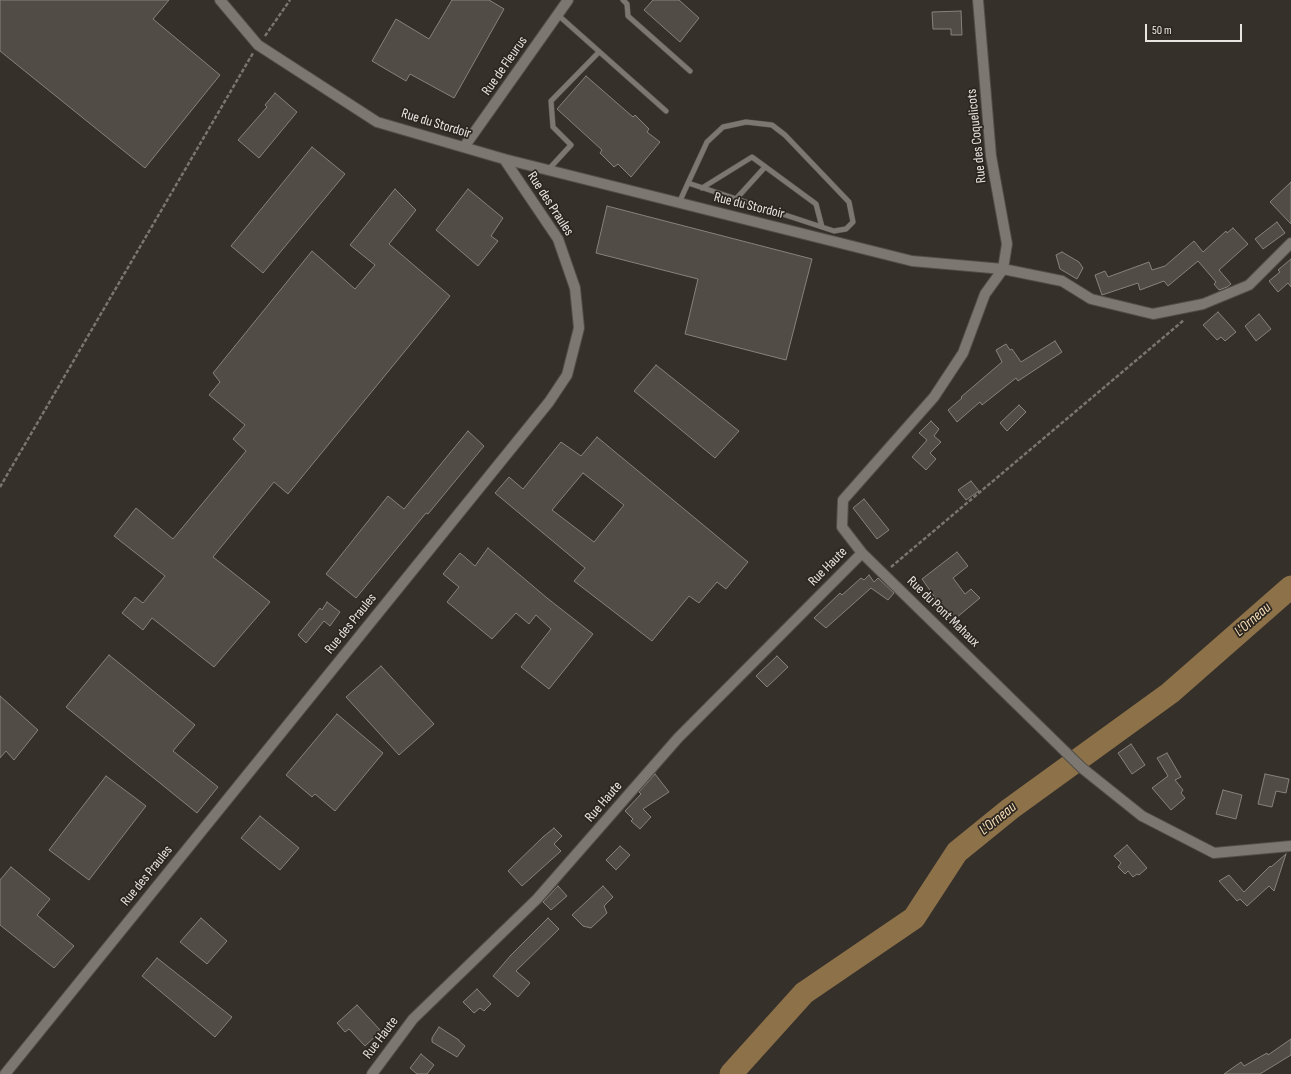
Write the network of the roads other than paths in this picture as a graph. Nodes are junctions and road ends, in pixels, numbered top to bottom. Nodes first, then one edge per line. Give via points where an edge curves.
1 (220, 0) edge
2 (568, 0) edge
3 (623, 0) edge
4 (978, 0) edge
5 (558, 15) junction
6 (599, 52) junction
7 (690, 71) dead end
8 (666, 111) dead end
9 (464, 147) junction
10 (504, 159) junction
11 (765, 167) junction
12 (548, 170) junction
13 (688, 183) junction
14 (702, 188) junction
15 (736, 199) junction
16 (679, 203) junction
17 (822, 227) junction
18 (1291, 243) edge
19 (1003, 269) junction
20 (862, 553) junction
21 (1291, 846) edge
22 (5, 1074) edge
23 (372, 1074) edge

1 - 9 street, Rue du Stordoir via 258,44 378,122
2 - 5 street, Rue de Fleurus
3 - 7 lane via 627,4 628,16
4 - 19 street, Rue des Coquelicots via 991,156 1007,244
5 - 6 lane
5 - 9 street, Rue de Fleurus
6 - 8 lane
6 - 12 lane via 551,101 553,127 571,144
9 - 10 street, Rue du Stordoir
10 - 12 street, Rue du Stordoir
10 - 22 street, Rue des Praules via 558,240 575,288 579,328 567,374 544,408
11 - 14 lane via 752,157
11 - 15 lane
11 - 17 lane via 816,204
12 - 16 street, Rue du Stordoir
13 - 14 lane
13 - 16 lane
13 - 17 lane via 707,142 723,127 746,122 772,125 785,135 849,202 853,222 846,229 834,231
14 - 15 lane
15 - 17 lane
16 - 19 street, Rue du Stordoir via 912,261
18 - 19 street, Rue du Stordoir via 1249,285 1203,304 1153,314 1091,299 1062,281
19 - 20 street, Rue du Pont Mahaux via 986,294 963,353 934,397 843,500 842,528
20 - 21 street, Rue du Pont Mahaux via 1082,768 1142,816 1214,853
20 - 23 street, Rue Haute via 678,738 537,899 413,1019

